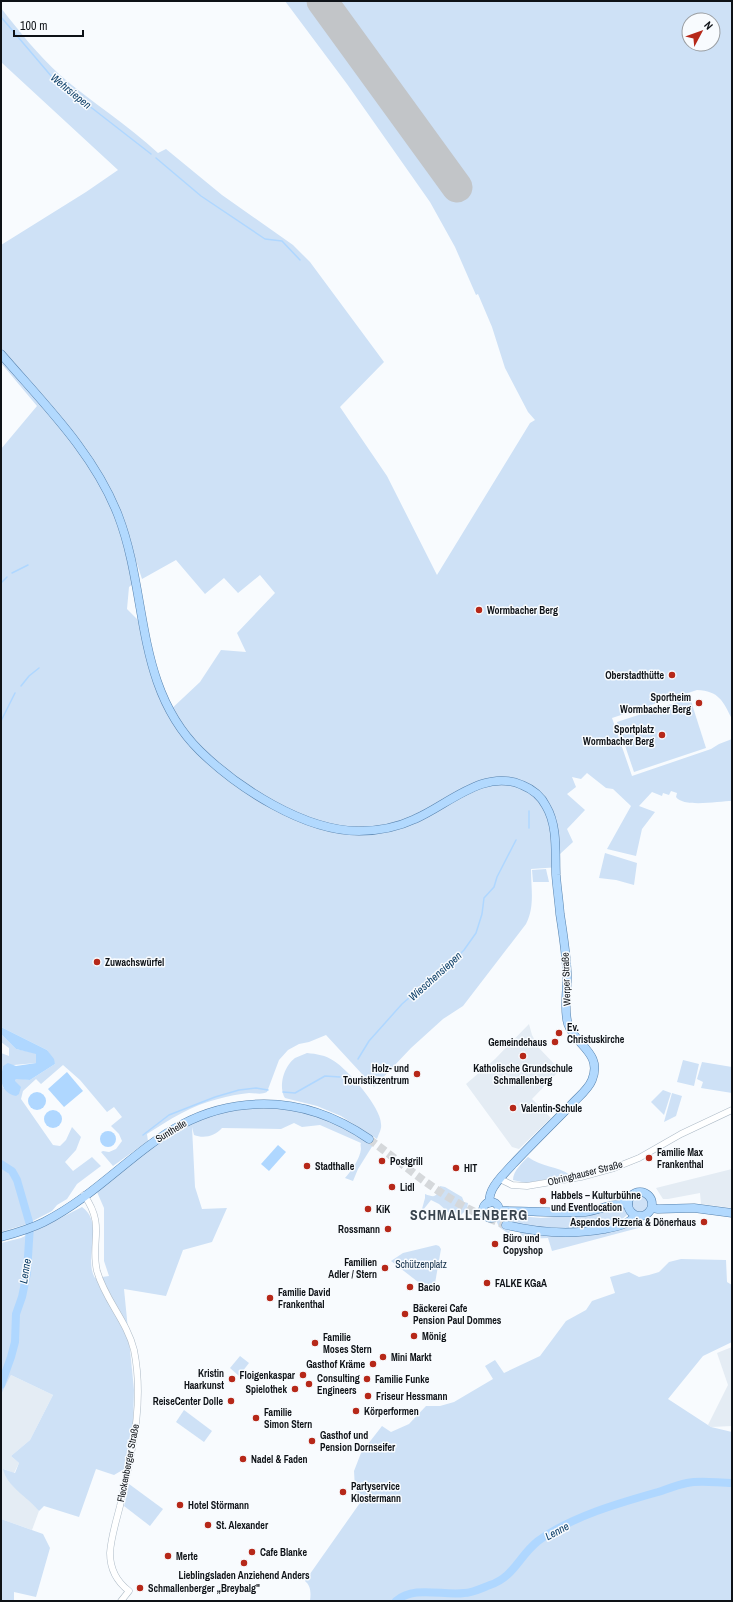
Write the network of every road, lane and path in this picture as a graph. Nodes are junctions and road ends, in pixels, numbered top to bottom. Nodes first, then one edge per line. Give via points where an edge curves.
1 (1, 354) edge
2 (732, 1110) edge
3 (369, 1139) tunnel mouth
4 (500, 1179) junction
5 (84, 1196) junction
6 (489, 1203) junction
7 (628, 1204) junction
8 (652, 1208) junction
9 (498, 1211) junction
10 (732, 1213) edge
11 (635, 1216) junction
12 (506, 1225) tunnel mouth
13 (1, 1237) edge
14 (120, 1601) edge

1 - 4 main road, Werper Straße via 79,446 103,483 126,539 149,655 159,685 175,718 191,741 211,760 269,802 296,816 335,829 354,831 395,826 413,820 471,788 491,782 519,783 532,790 545,804 553,826 567,973 567,1021 589,1050 594,1071 589,1086
2 - 4 street, Obringhauser Straße via 681,1134 639,1158 614,1168 527,1186 512,1185
3 - 5 main road, Sunthelle via 329,1116 300,1108 274,1104 228,1107 185,1122 160,1137
4 - 6 main road via 492,1188
5 - 13 main road, Sunthelle via 43,1222
5 - 14 street, Fleckenberger Straße via 96,1218 95,1262 99,1278 128,1331 135,1356 138,1402 136,1429 110,1553 110,1564 115,1575 119,1583 129,1591
6 - 9 main road via 496,1205
6 - 9 main road via 483,1210 486,1216 492,1218
7 - 8 main road via 634,1194 643,1192 650,1197
7 - 9 main road via 585,1212
7 - 11 main road
8 - 10 main road via 694,1208
8 - 11 main road via 646,1216
11 - 12 main road via 620,1225 577,1232 543,1232

